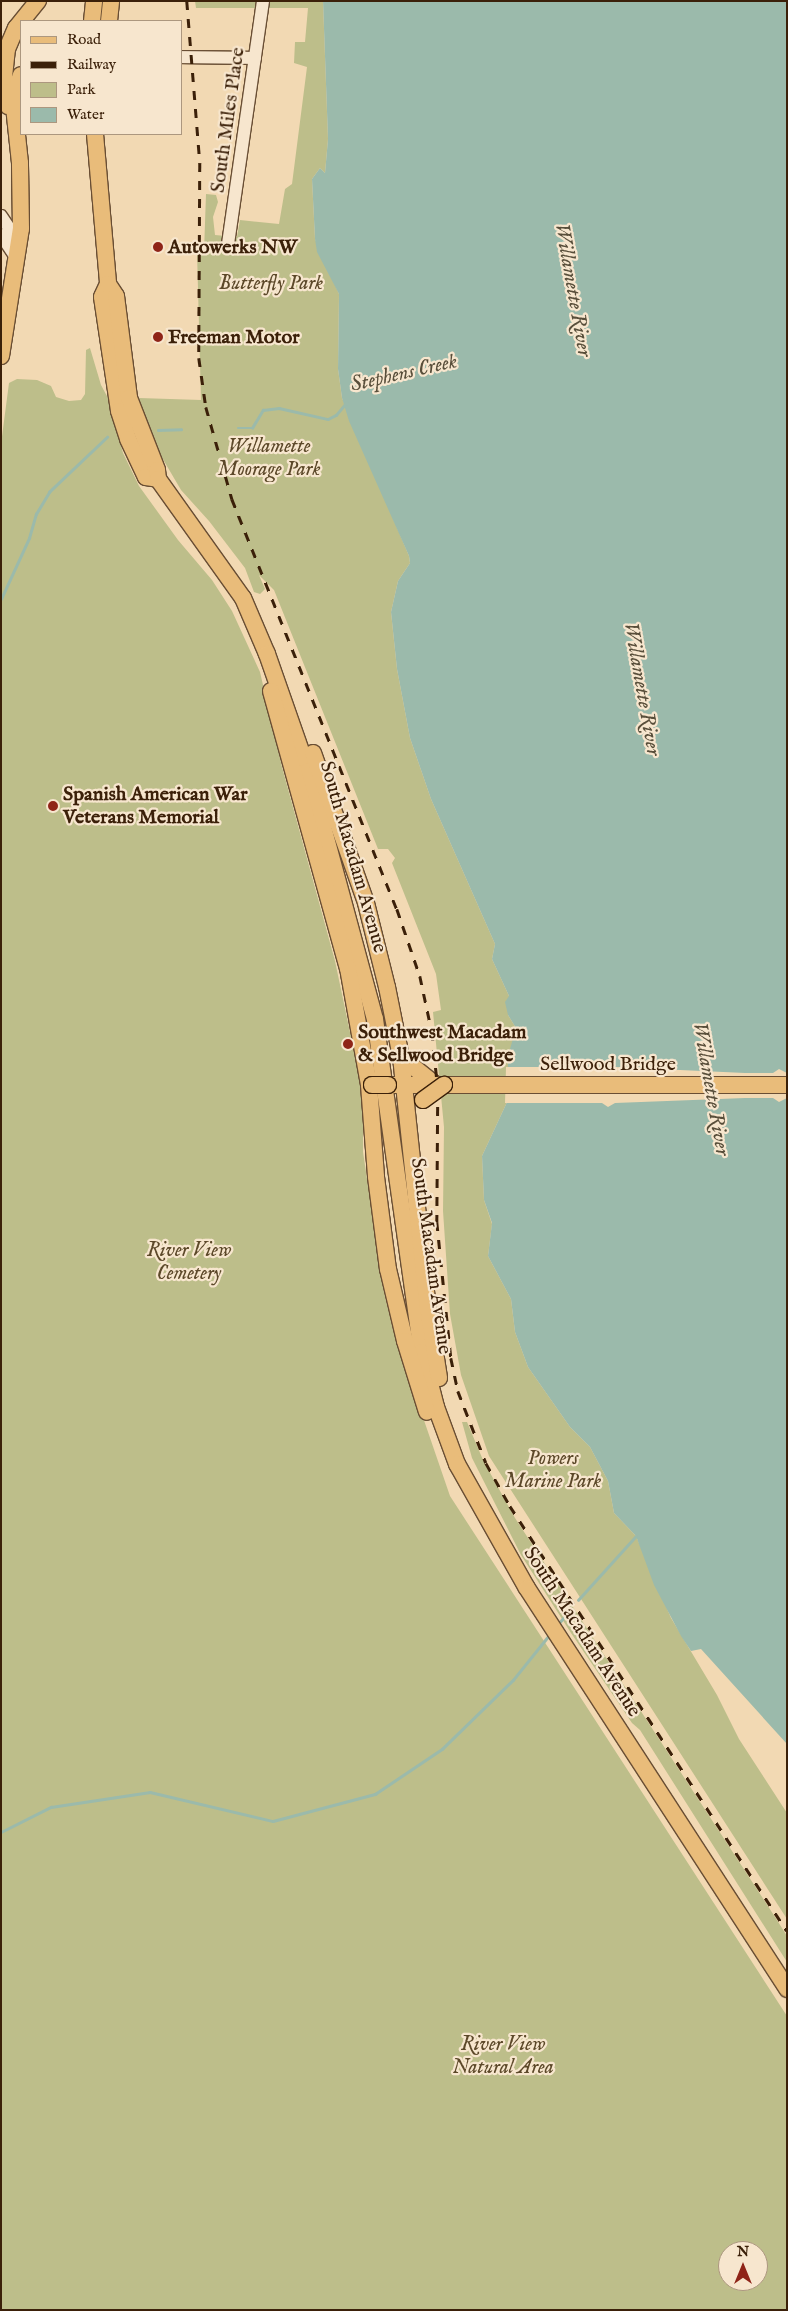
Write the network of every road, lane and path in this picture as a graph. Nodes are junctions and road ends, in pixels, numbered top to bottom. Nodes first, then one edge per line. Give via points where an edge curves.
1 (38, 1) edge
2 (94, 1) edge
3 (111, 1) edge
4 (263, 1) edge
5 (27, 20) edge
6 (92, 20) edge
7 (109, 20) edge
8 (19, 35) edge
9 (182, 57) edge
10 (256, 58) junction
11 (20, 77) edge
12 (15, 119) junction
13 (95, 135) edge
14 (1, 216) edge
15 (1, 235) edge
16 (228, 244) dead end
17 (18, 251) junction
18 (108, 284) junction
19 (2, 347) edge
20 (117, 396) junction
21 (131, 406) junction
22 (158, 479) junction
23 (267, 654) junction
24 (285, 702) junction
25 (401, 1057) junction
26 (370, 1085) junction
27 (403, 1085) junction
28 (440, 1085) junction
29 (787, 1086) edge
30 (410, 1125) junction
31 (457, 1464) junction
32 (787, 1989) edge

1 - 5 main road
2 - 6 main road
3 - 7 main road
4 - 10 street, South Miles Place
8 - 12 main road via 7,48 4,77 6,103
9 - 10 street
10 - 16 street, South Miles Place
11 - 12 main road via 14,92
12 - 17 main road via 22,205
13 - 18 main road, South Macadam Avenue
14 - 17 street
15 - 17 street
17 - 19 main road
18 - 20 main road, South Macadam Avenue via 102,297
18 - 21 main road, South Macadam Avenue via 116,296
20 - 21 main road via 126,406
20 - 22 main road, South Macadam Avenue via 124,427 138,462 146,477
21 - 22 main road, South Macadam Avenue
22 - 23 main road, South Macadam Avenue via 243,598
23 - 24 main road, South Macadam Avenue
23 - 26 main road via 266,671 287,754 348,968
24 - 25 main road via 296,710 366,903
24 - 31 main road, South Macadam Avenue via 338,873 375,1019 422,1352 436,1407
25 - 27 main road
25 - 28 main road
26 - 27 main road, Sellwood Bridge, bridge
26 - 31 main road via 376,1178 388,1269 405,1341 434,1430
27 - 28 main road, Sellwood Bridge
27 - 30 main road
28 - 29 main road, Sellwood Bridge
28 - 30 main road, bridge via 416,1107
30 - 31 main road via 436,1361
31 - 32 main road, South Macadam Avenue via 527,1588

